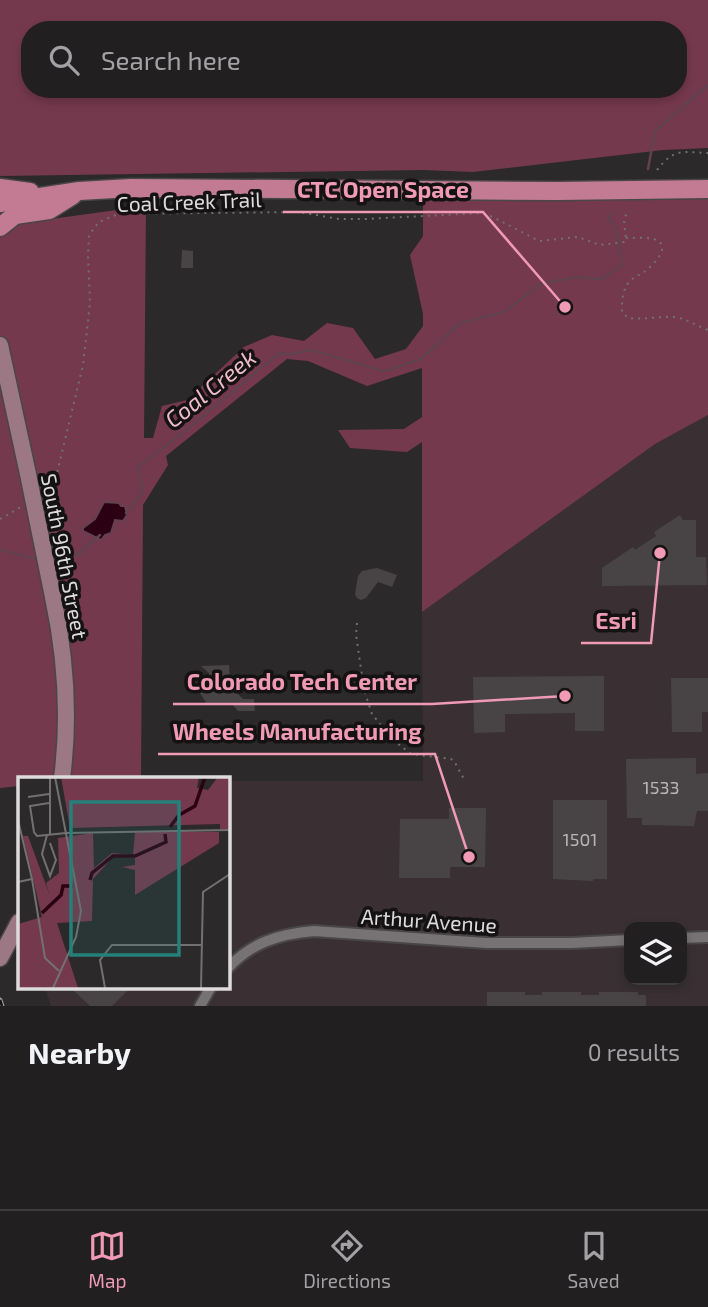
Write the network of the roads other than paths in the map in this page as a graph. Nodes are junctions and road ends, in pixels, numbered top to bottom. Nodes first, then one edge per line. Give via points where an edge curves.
1 (0, 188) edge
2 (708, 189) edge
3 (79, 191) junction
4 (55, 194) junction
5 (0, 203) edge
6 (0, 227) edge
7 (0, 345) edge
8 (62, 777) edge
9 (18, 924) edge
10 (687, 937) edge
11 (708, 937) edge
12 (624, 940) edge
13 (0, 958) edge
14 (231, 964) edge
15 (210, 988) edge
16 (200, 1006) edge

1 - 4 main road
2 - 3 main road via 173,187
3 - 4 main road
3 - 6 main road via 48,210 15,215
4 - 5 main road
7 - 8 main road, South 96th Street, bridge via 60,631 67,719
9 - 13 main road
10 - 11 street
12 - 14 street, Arthur Avenue via 496,944 314,931 268,939
15 - 16 street

